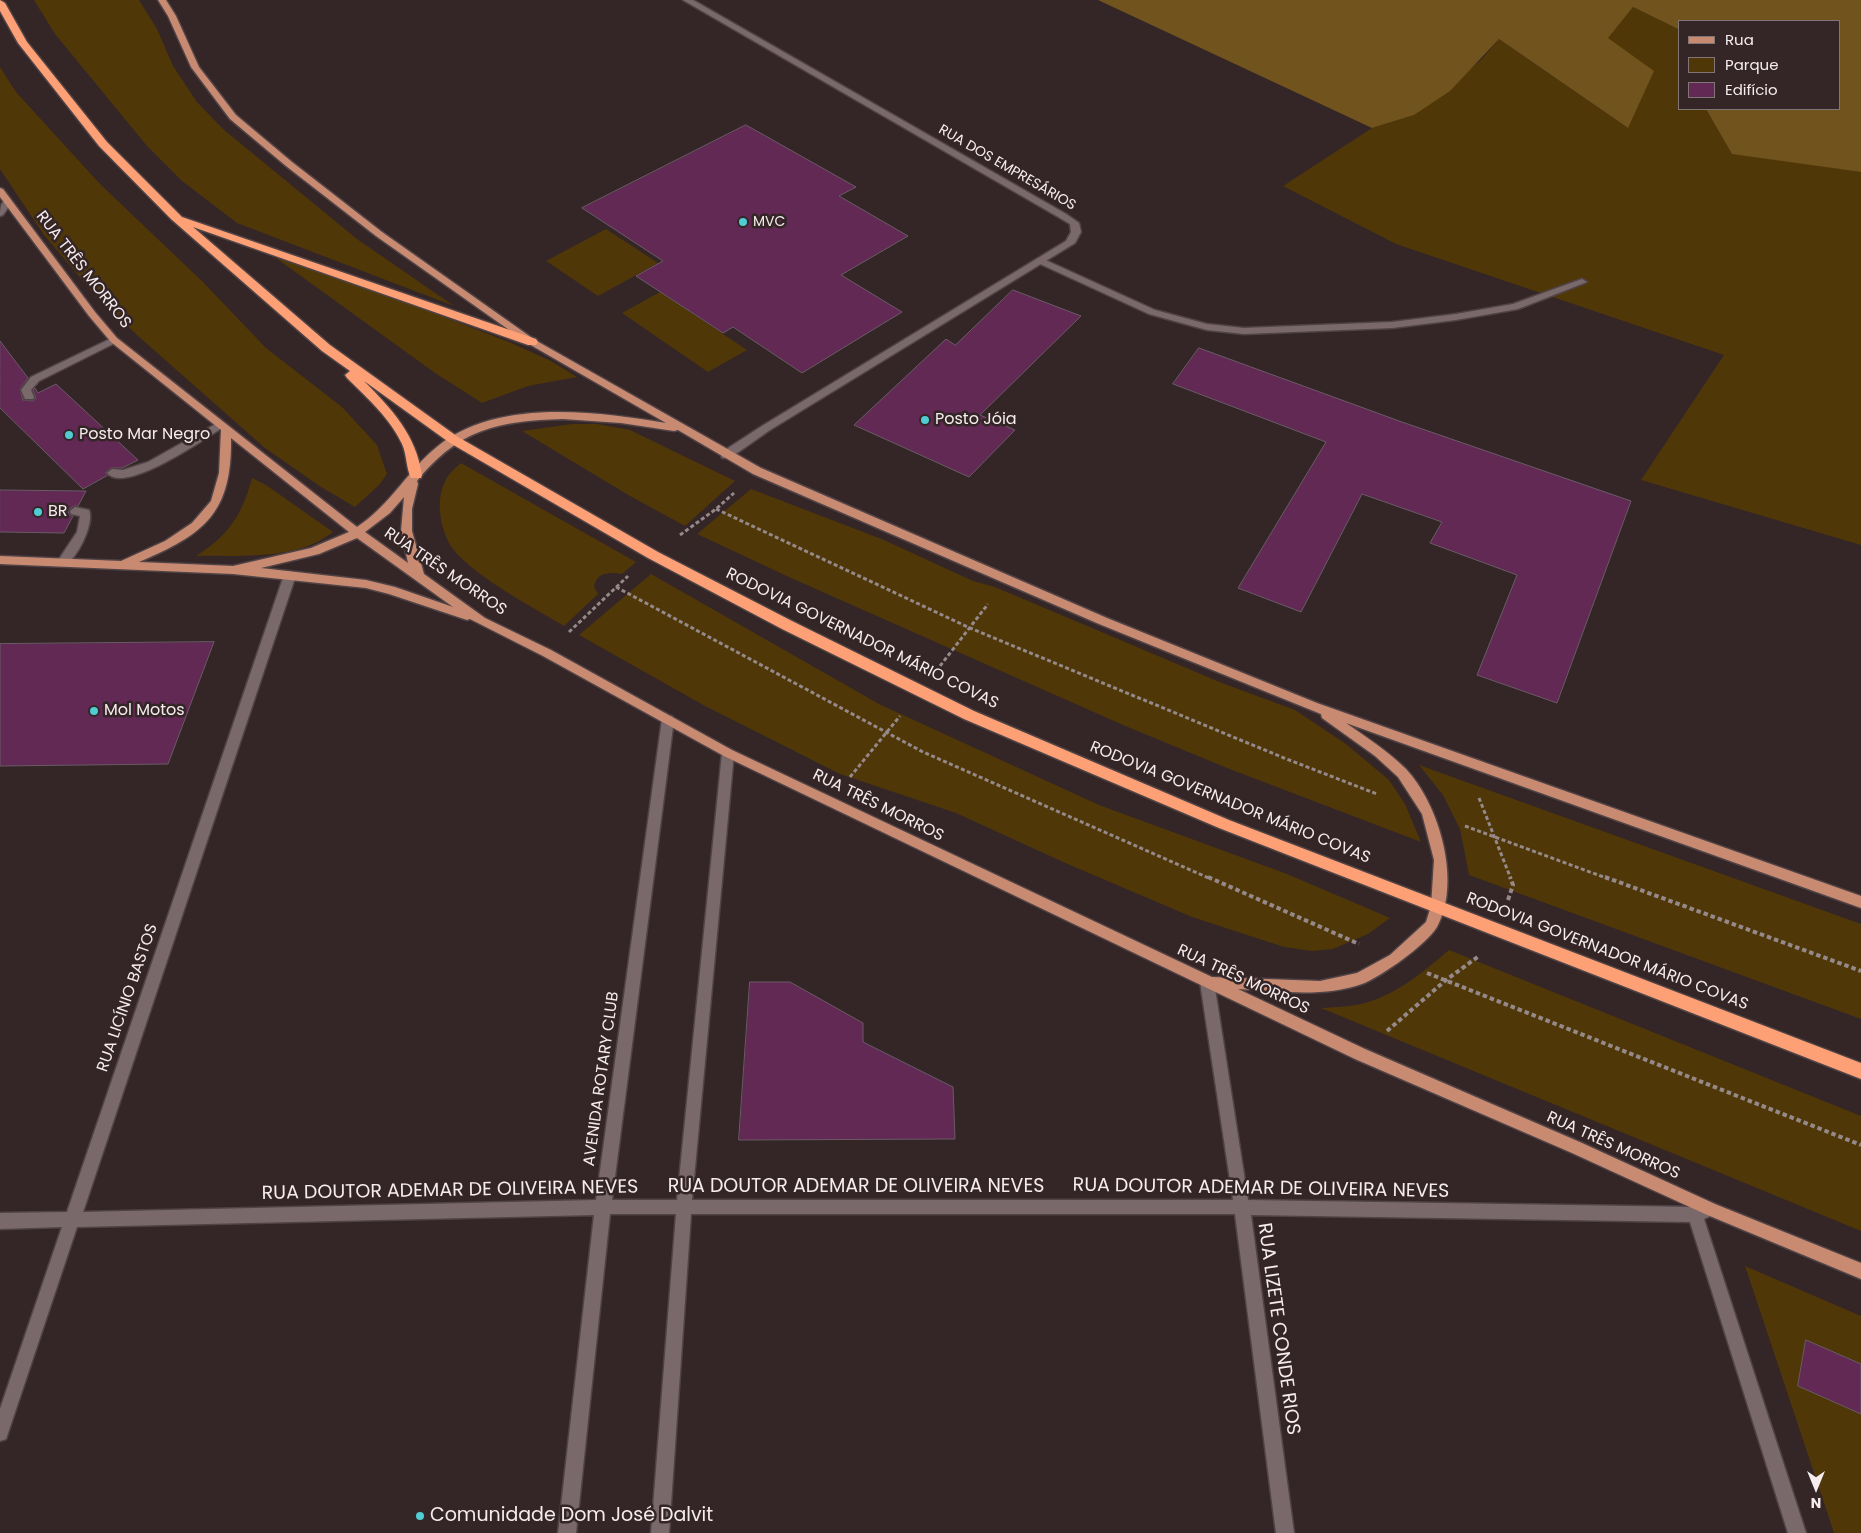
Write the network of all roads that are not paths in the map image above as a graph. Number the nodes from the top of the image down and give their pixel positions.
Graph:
1 (162, 0) edge
2 (687, 0) edge
3 (0, 3) edge
4 (0, 191) edge
5 (8, 202) junction
6 (0, 213) edge
7 (174, 217) junction
8 (1041, 261) junction
9 (1582, 282) dead end
10 (114, 340) junction
11 (532, 342) junction
12 (326, 348) junction
13 (29, 397) dead end
14 (223, 426) junction
15 (684, 430) junction
16 (454, 440) junction
17 (726, 455) junction
18 (112, 473) dead end
19 (416, 475) junction
20 (75, 511) dead end
21 (358, 533) junction
22 (290, 559) junction
23 (0, 560) edge
24 (63, 562) junction
25 (122, 565) junction
26 (233, 570) junction
27 (290, 575) junction
28 (418, 577) junction
29 (481, 621) junction
30 (1313, 706) junction
31 (668, 719) junction
32 (728, 754) junction
33 (1861, 902) edge
34 (1438, 906) junction
35 (1207, 982) junction
36 (1861, 1071) edge
37 (603, 1207) junction
38 (684, 1207) junction
39 (1242, 1207) junction
40 (1703, 1212) junction
41 (71, 1219) junction
42 (0, 1221) edge
43 (1861, 1271) edge
44 (0, 1433) edge
45 (568, 1533) edge
46 (660, 1533) edge
47 (1285, 1533) edge
48 (1797, 1533) edge

1 - 11 main road
2 - 8 street, RUA DOS EMPRESÁRIOS
3 - 7 highway, RODOVIA GOVERNADOR MÁRIO COVAS
4 - 5 main road, RUA TRÊS MORROS
5 - 6 street
5 - 10 main road, RUA TRÊS MORROS
7 - 11 highway
7 - 12 highway, RODOVIA GOVERNADOR MÁRIO COVAS
8 - 9 street
8 - 17 street, RUA DOS EMPRESÁRIOS
10 - 13 street
10 - 14 main road, RUA TRÊS MORROS
11 - 15 main road
12 - 16 highway, RODOVIA GOVERNADOR MÁRIO COVAS
12 - 19 highway
14 - 18 street
14 - 21 main road, RUA TRÊS MORROS
14 - 25 main road
15 - 16 main road
15 - 17 main road
16 - 19 main road
16 - 34 highway, RODOVIA GOVERNADOR MÁRIO COVAS
17 - 30 main road
19 - 21 main road
19 - 28 main road
20 - 24 street
21 - 22 main road
21 - 28 main road, RUA TRÊS MORROS
22 - 26 main road
22 - 27 main road
23 - 24 main road
24 - 25 main road
25 - 26 main road
26 - 27 main road
27 - 29 main road
27 - 41 street, RUA LICÍNIO BASTOS
28 - 29 main road, RUA TRÊS MORROS
29 - 31 main road, RUA TRÊS MORROS
30 - 33 main road
30 - 34 main road
31 - 32 main road, RUA TRÊS MORROS
31 - 37 street, AVENIDA ROTARY CLUB
32 - 35 main road, RUA TRÊS MORROS
32 - 38 street
34 - 35 main road
34 - 36 highway, RODOVIA GOVERNADOR MÁRIO COVAS
35 - 39 street, RUA LIZETE CONDE RIOS
35 - 40 main road, RUA TRÊS MORROS
37 - 38 street, RUA DOUTOR ADEMAR DE OLIVEIRA NEVES
37 - 41 street, RUA DOUTOR ADEMAR DE OLIVEIRA NEVES
37 - 45 street, AVENIDA ROTARY CLUB
38 - 39 street, RUA DOUTOR ADEMAR DE OLIVEIRA NEVES
38 - 46 street
39 - 40 street, RUA DOUTOR ADEMAR DE OLIVEIRA NEVES
39 - 47 street, RUA LIZETE CONDE RIOS
40 - 43 main road, RUA TRÊS MORROS
40 - 48 street
41 - 42 street, RUA DOUTOR ADEMAR DE OLIVEIRA NEVES
41 - 44 street, RUA LICÍNIO BASTOS

